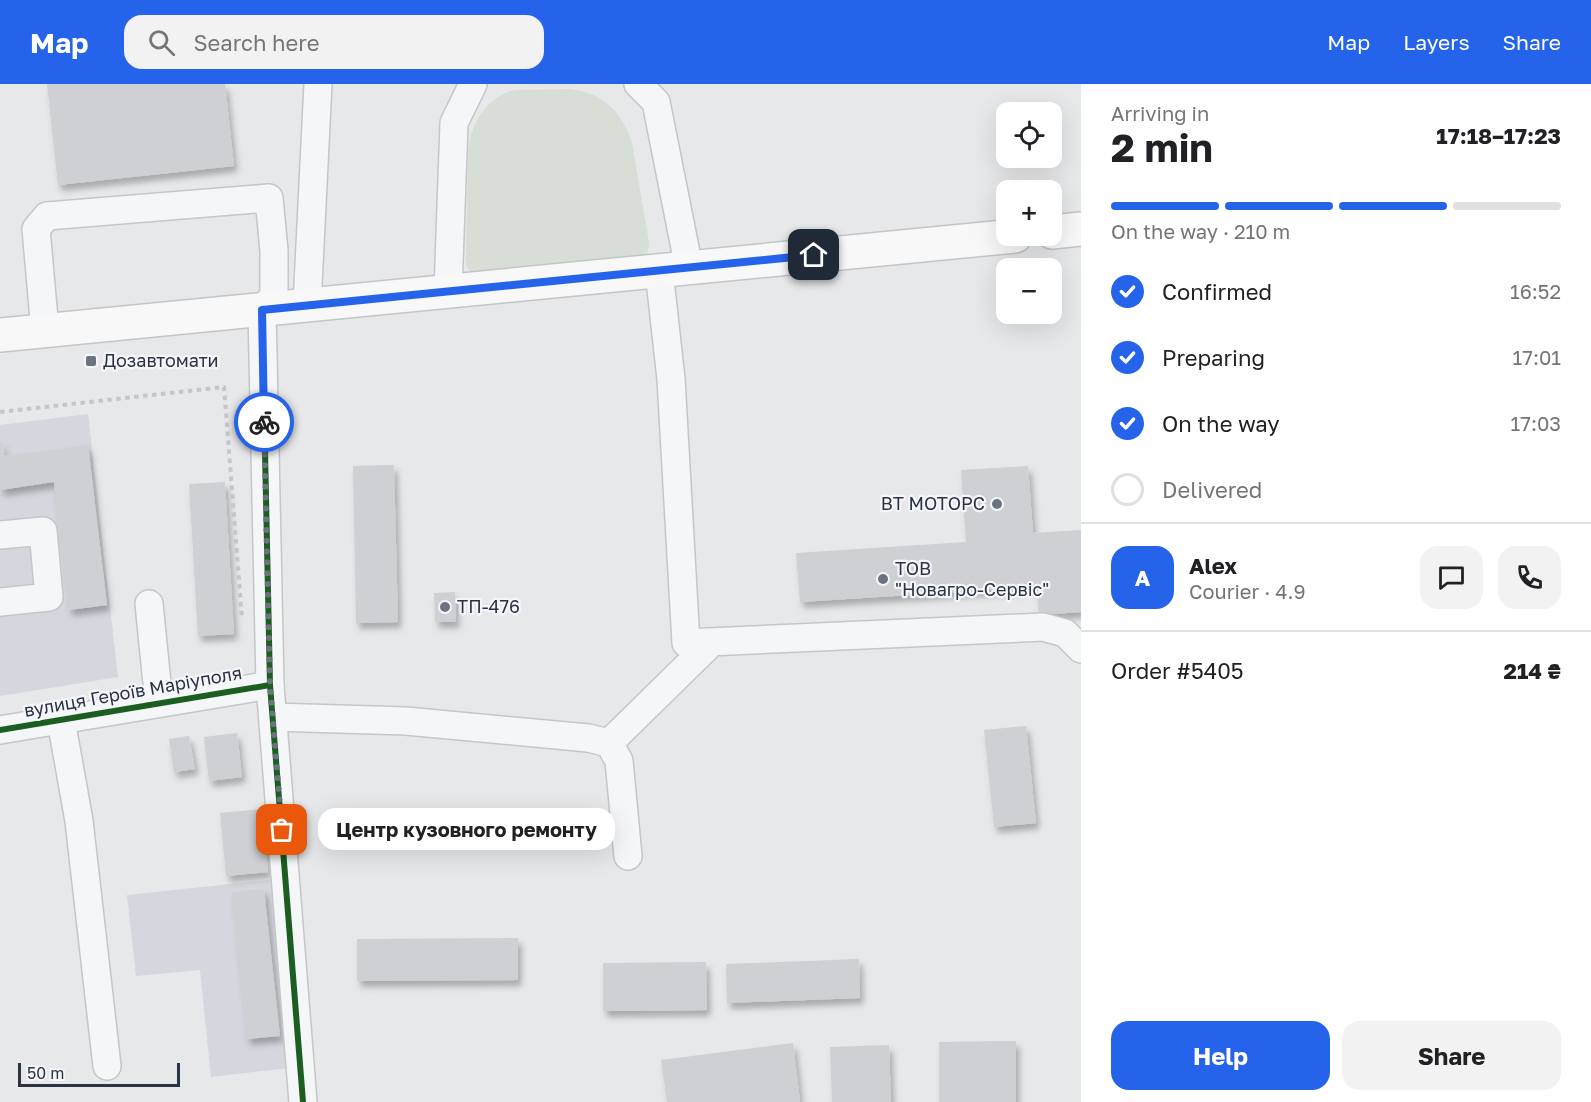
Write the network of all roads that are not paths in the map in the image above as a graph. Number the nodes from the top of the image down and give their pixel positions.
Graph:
1 (318, 84) edge
2 (473, 84) edge
3 (638, 84) edge
4 (1081, 229) edge
5 (1062, 231) edge
6 (996, 238) edge
7 (674, 269) junction
8 (448, 291) junction
9 (307, 305) junction
10 (262, 310) junction
11 (45, 330) junction
12 (0, 335) edge
13 (0, 535) edge
14 (0, 602) edge
15 (149, 603) dead end
16 (711, 643) junction
17 (1081, 648) edge
18 (270, 685) junction
19 (159, 703) junction
20 (273, 717) junction
21 (61, 720) junction
22 (0, 730) edge
23 (609, 743) junction
24 (628, 856) dead end
25 (107, 1066) dead end
26 (303, 1102) edge

1 - 9 street
2 - 8 street
3 - 7 street
4 - 5 main road
6 - 7 main road
7 - 8 main road
7 - 16 street
8 - 9 main road
9 - 10 main road
10 - 11 main road
10 - 11 street
10 - 18 street
11 - 12 main road
13 - 14 street
15 - 19 street
16 - 17 street
16 - 23 street
18 - 19 street, вулиця Героїв Маріуполя
18 - 20 street
19 - 21 street, вулиця Героїв Маріуполя
20 - 23 street
20 - 26 street
21 - 22 street, вулиця Героїв Маріуполя
21 - 25 street
23 - 24 street

